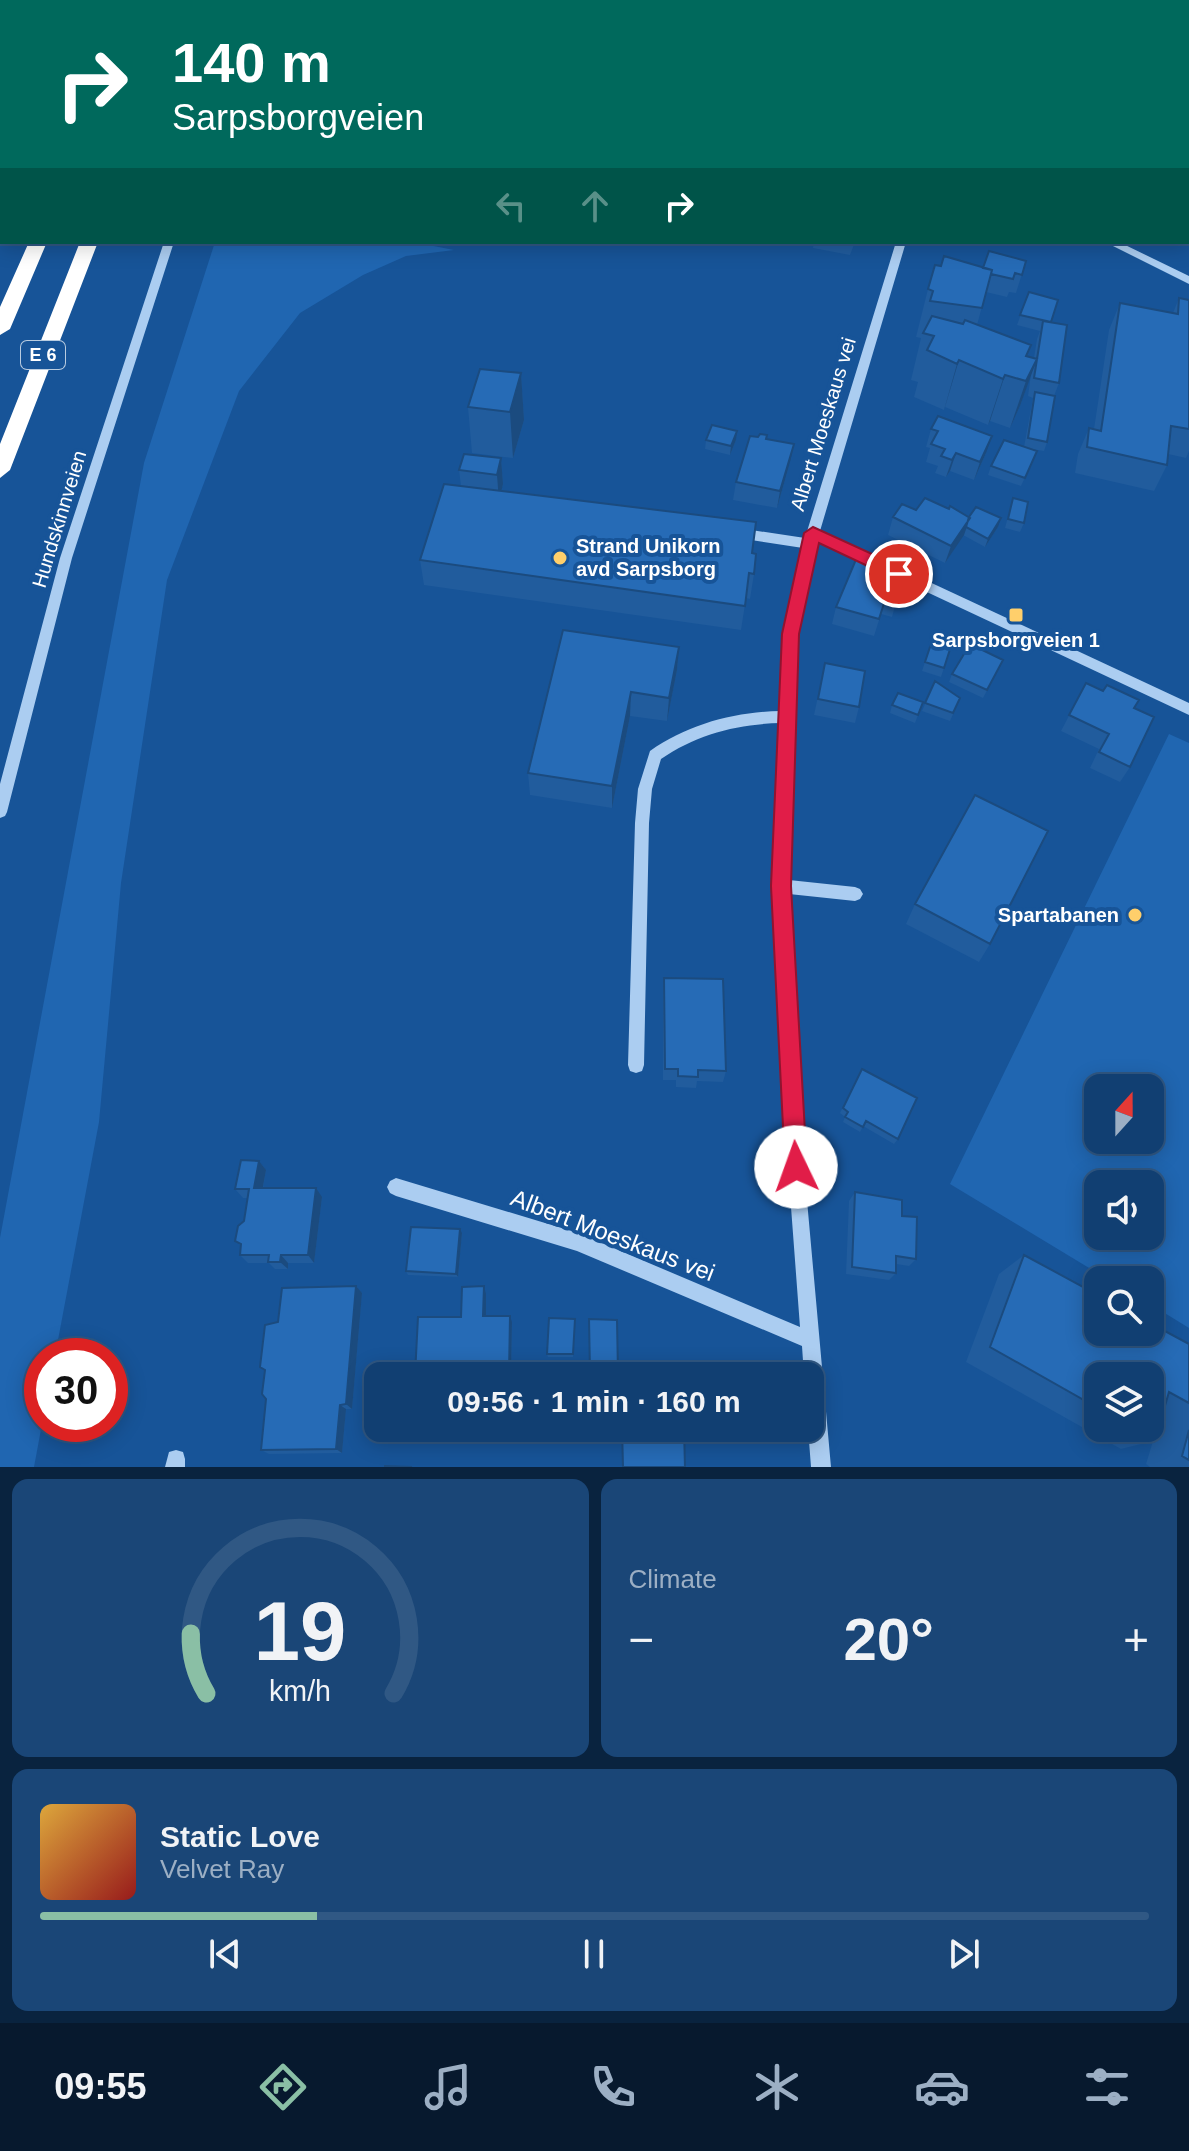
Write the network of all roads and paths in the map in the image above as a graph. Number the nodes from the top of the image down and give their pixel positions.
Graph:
1 (37, 244) edge
2 (88, 244) edge
3 (168, 244) edge
4 (900, 244) edge
5 (1114, 244) edge
6 (1189, 280) edge
7 (0, 329) edge
8 (0, 470) edge
9 (721, 530) edge
10 (812, 539) junction
11 (1189, 709) edge
12 (787, 717) junction
13 (0, 812) edge
14 (781, 886) junction
15 (855, 894) dead end
16 (636, 1065) dead end
17 (396, 1187) dead end
18 (809, 1340) junction
19 (821, 1467) edge

1 - 7 highway, E 6
2 - 8 highway, E 6
3 - 13 street, Hundskinnveien
4 - 10 street, Albert Moeskaus vei
5 - 6 street
9 - 10 street
10 - 11 street
10 - 12 street, Albert Moeskaus vei
12 - 14 street, Albert Moeskaus vei
12 - 16 street
14 - 15 street
14 - 18 street, Albert Moeskaus vei
17 - 18 street, Albert Moeskaus vei
18 - 19 street, Albert Moeskaus vei

